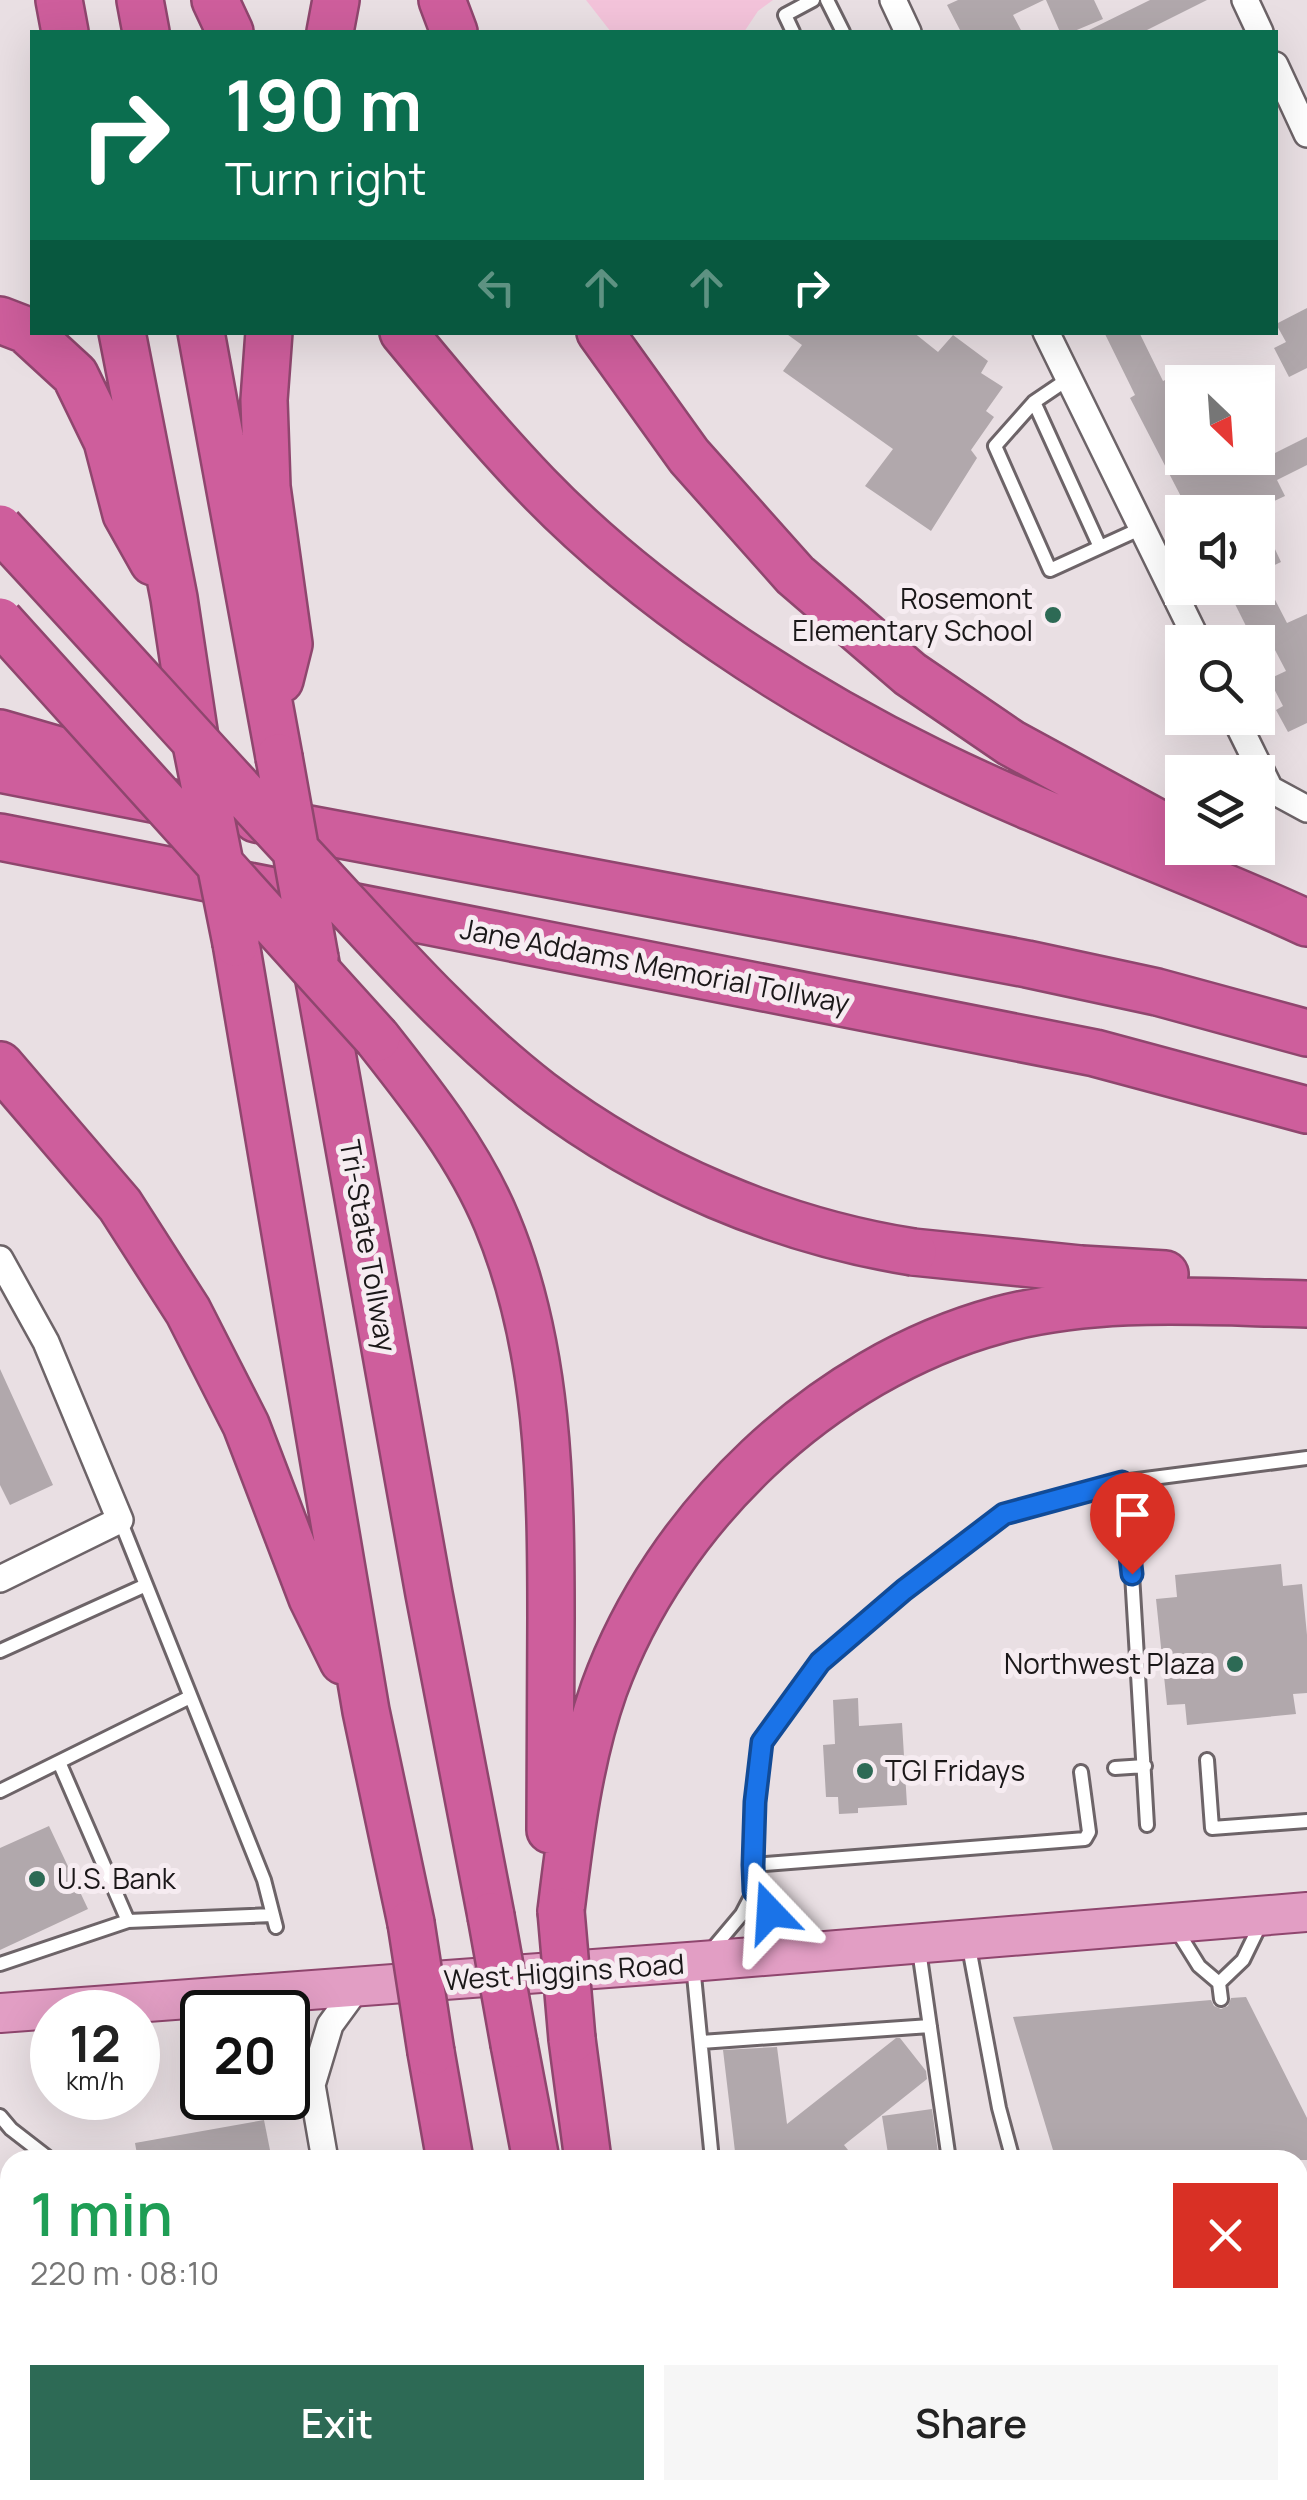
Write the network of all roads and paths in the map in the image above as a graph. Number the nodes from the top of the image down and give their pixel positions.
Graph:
1 (58, 0) edge
2 (140, 0) edge
3 (215, 0) edge
4 (336, 0) edge
5 (442, 0) edge
6 (813, 0) edge
7 (827, 0) edge
8 (893, 0) edge
9 (1245, 0) edge
10 (65, 30) edge
11 (146, 30) edge
12 (229, 30) edge
13 (330, 30) edge
14 (453, 30) edge
15 (793, 30) edge
16 (842, 30) edge
17 (907, 30) edge
18 (1259, 30) edge
19 (1278, 73) edge
20 (1292, 110) edge
21 (1307, 134) edge
22 (0, 320) edge
23 (30, 334) edge
24 (31, 335) edge
25 (123, 335) edge
26 (202, 335) edge
27 (269, 335) edge
28 (406, 335) edge
29 (602, 335) edge
30 (1047, 335) edge
31 (1068, 379) junction
32 (1034, 402) junction
33 (0, 528) edge
34 (1142, 528) junction
35 (1100, 547) junction
36 (174, 598) junction
37 (0, 621) edge
38 (1190, 625) edge
39 (0, 734) edge
40 (1243, 735) edge
41 (275, 736) junction
42 (0, 770) edge
43 (1307, 809) edge
44 (232, 814) junction
45 (1165, 827) edge
46 (0, 837) edge
47 (1234, 865) edge
48 (1307, 909) edge
49 (1307, 923) edge
50 (1307, 1033) edge
51 (0, 1066) edge
52 (1307, 1110) edge
53 (0, 1259) edge
54 (1307, 1282) edge
55 (1307, 1304) edge
56 (1307, 1458) edge
57 (1122, 1482) junction
58 (120, 1520) junction
59 (0, 1580) edge
60 (146, 1585) junction
61 (0, 1651) edge
62 (190, 1697) junction
63 (366, 1711) junction
64 (1207, 1760) dead end
65 (59, 1762) junction
66 (1145, 1766) junction
67 (1115, 1768) dead end
68 (1081, 1772) dead end
69 (0, 1792) edge
70 (1307, 1821) edge
71 (1148, 1825) dead end
72 (753, 1865) junction
73 (754, 1891) junction
74 (561, 1911) junction
75 (1307, 1912) edge
76 (1265, 1915) junction
77 (128, 1920) junction
78 (1172, 1922) junction
79 (967, 1940) junction
80 (918, 1944) junction
81 (814, 1952) junction
82 (697, 1962) junction
83 (0, 1964) edge
84 (1219, 1983) junction
85 (357, 1988) junction
86 (310, 1996) edge
87 (1221, 1999) dead end
88 (180, 2007) edge
89 (0, 2013) edge
90 (930, 2026) junction
91 (700, 2042) junction
92 (310, 2081) edge
93 (312, 2085) junction
94 (0, 2116) edge
95 (38, 2150) edge
96 (323, 2150) edge
97 (448, 2150) edge
98 (534, 2150) edge
99 (587, 2150) edge
100 (711, 2150) edge
101 (948, 2150) edge
102 (1010, 2150) edge

1 - 10 highway
2 - 11 highway
3 - 12 highway
4 - 13 highway
5 - 14 highway
6 - 15 lane
7 - 16 lane
8 - 17 street
9 - 18 street
19 - 20 street
20 - 21 street
22 - 23 highway
24 - 36 highway
25 - 36 highway
26 - 41 highway, Tri-State Tollway
27 - 41 highway
28 - 49 highway
29 - 45 highway
30 - 31 street
31 - 32 lane
31 - 34 street
32 - 35 lane
32 - 35 lane
33 - 54 highway, bridge
34 - 35 lane
34 - 38 street
36 - 63 highway, bridge
37 - 74 highway, bridge
39 - 44 highway
40 - 43 street
41 - 98 highway, Tri-State Tollway, bridge
42 - 44 highway
44 - 50 highway
46 - 52 highway, Jane Addams Memorial Tollway
47 - 48 highway
51 - 63 highway
53 - 58 street
55 - 74 highway
56 - 57 lane
57 - 66 lane
57 - 72 lane
58 - 59 street
58 - 60 lane
60 - 61 lane
60 - 62 lane
62 - 65 lane
62 - 77 lane
63 - 97 highway, bridge
64 - 70 lane
65 - 69 lane
65 - 77 lane
66 - 67 lane
66 - 71 lane
68 - 72 lane
72 - 73 lane
73 - 81 lane
73 - 82 lane
74 - 99 highway, bridge
75 - 76 main road, West Higgins Road
76 - 78 main road, West Higgins Road
76 - 84 lane
77 - 83 lane
78 - 79 main road, West Higgins Road
78 - 84 lane
79 - 80 main road, West Higgins Road
79 - 102 lane
80 - 81 main road, West Higgins Road
80 - 90 lane
81 - 82 main road, West Higgins Road
82 - 85 main road, West Higgins Road
82 - 91 lane
84 - 87 lane
85 - 86 main road, West Higgins Road
85 - 93 street
88 - 89 main road, West Higgins Road
90 - 91 lane
90 - 101 lane
91 - 100 lane
92 - 93 street
93 - 96 street
94 - 95 lane

